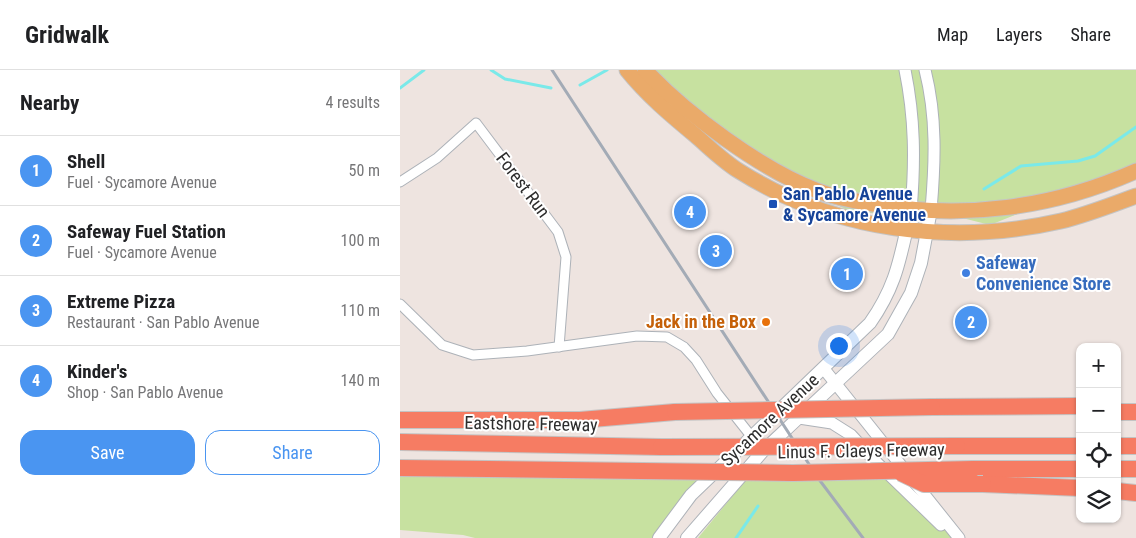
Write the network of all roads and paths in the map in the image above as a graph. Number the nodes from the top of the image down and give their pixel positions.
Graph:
1 (627, 70) edge
2 (645, 70) edge
3 (925, 70) edge
4 (905, 71) edge
5 (1136, 171) edge
6 (400, 182) edge
7 (1136, 196) edge
8 (931, 210) junction
9 (912, 211) junction
10 (907, 230) junction
11 (928, 232) junction
12 (400, 304) edge
13 (559, 347) junction
14 (824, 369) junction
15 (835, 383) junction
16 (1136, 401) edge
17 (1121, 402) edge
18 (1076, 406) edge
19 (1121, 412) edge
20 (1136, 412) edge
21 (799, 418) junction
22 (400, 420) edge
23 (752, 437) junction
24 (400, 442) edge
25 (661, 446) joint
26 (1076, 446) edge
27 (1121, 446) edge
28 (1136, 446) edge
29 (763, 451) junction
30 (400, 468) edge
31 (1076, 469) edge
32 (1121, 469) edge
33 (1136, 469) edge
34 (899, 472) junction
35 (1076, 488) edge
36 (1121, 491) edge
37 (1136, 493) edge
38 (659, 538) edge
39 (687, 538) edge
40 (954, 538) edge
41 (959, 538) edge

1 - 10 main road
2 - 9 main road
3 - 4 street
3 - 8 street, Sycamore Avenue
4 - 9 street, Sycamore Avenue
5 - 8 main road
6 - 13 street, Forest Run
7 - 11 main road
8 - 9 main road
8 - 11 main road, Sycamore Avenue
9 - 10 main road, Sycamore Avenue
10 - 11 main road
10 - 14 main road, Sycamore Avenue
11 - 15 main road, Sycamore Avenue
12 - 13 street
13 - 23 street
14 - 15 street
14 - 23 main road, Sycamore Avenue
15 - 21 main road, Sycamore Avenue
15 - 41 street
16 - 17 highway
18 - 22 highway, bridge
19 - 20 highway
21 - 29 main road, Sycamore Avenue
21 - 40 street
23 - 29 street
23 - 38 main road, Sycamore Avenue
24 - 25 highway, Eastshore Freeway
25 - 26 highway, Linus F. Claeys Freeway, bridge
27 - 28 highway
29 - 39 main road, Sycamore Avenue
30 - 34 highway, Linus F. Claeys Freeway, bridge
31 - 34 highway, Linus F. Claeys Freeway, bridge
32 - 33 highway
34 - 35 highway, bridge
36 - 37 highway

